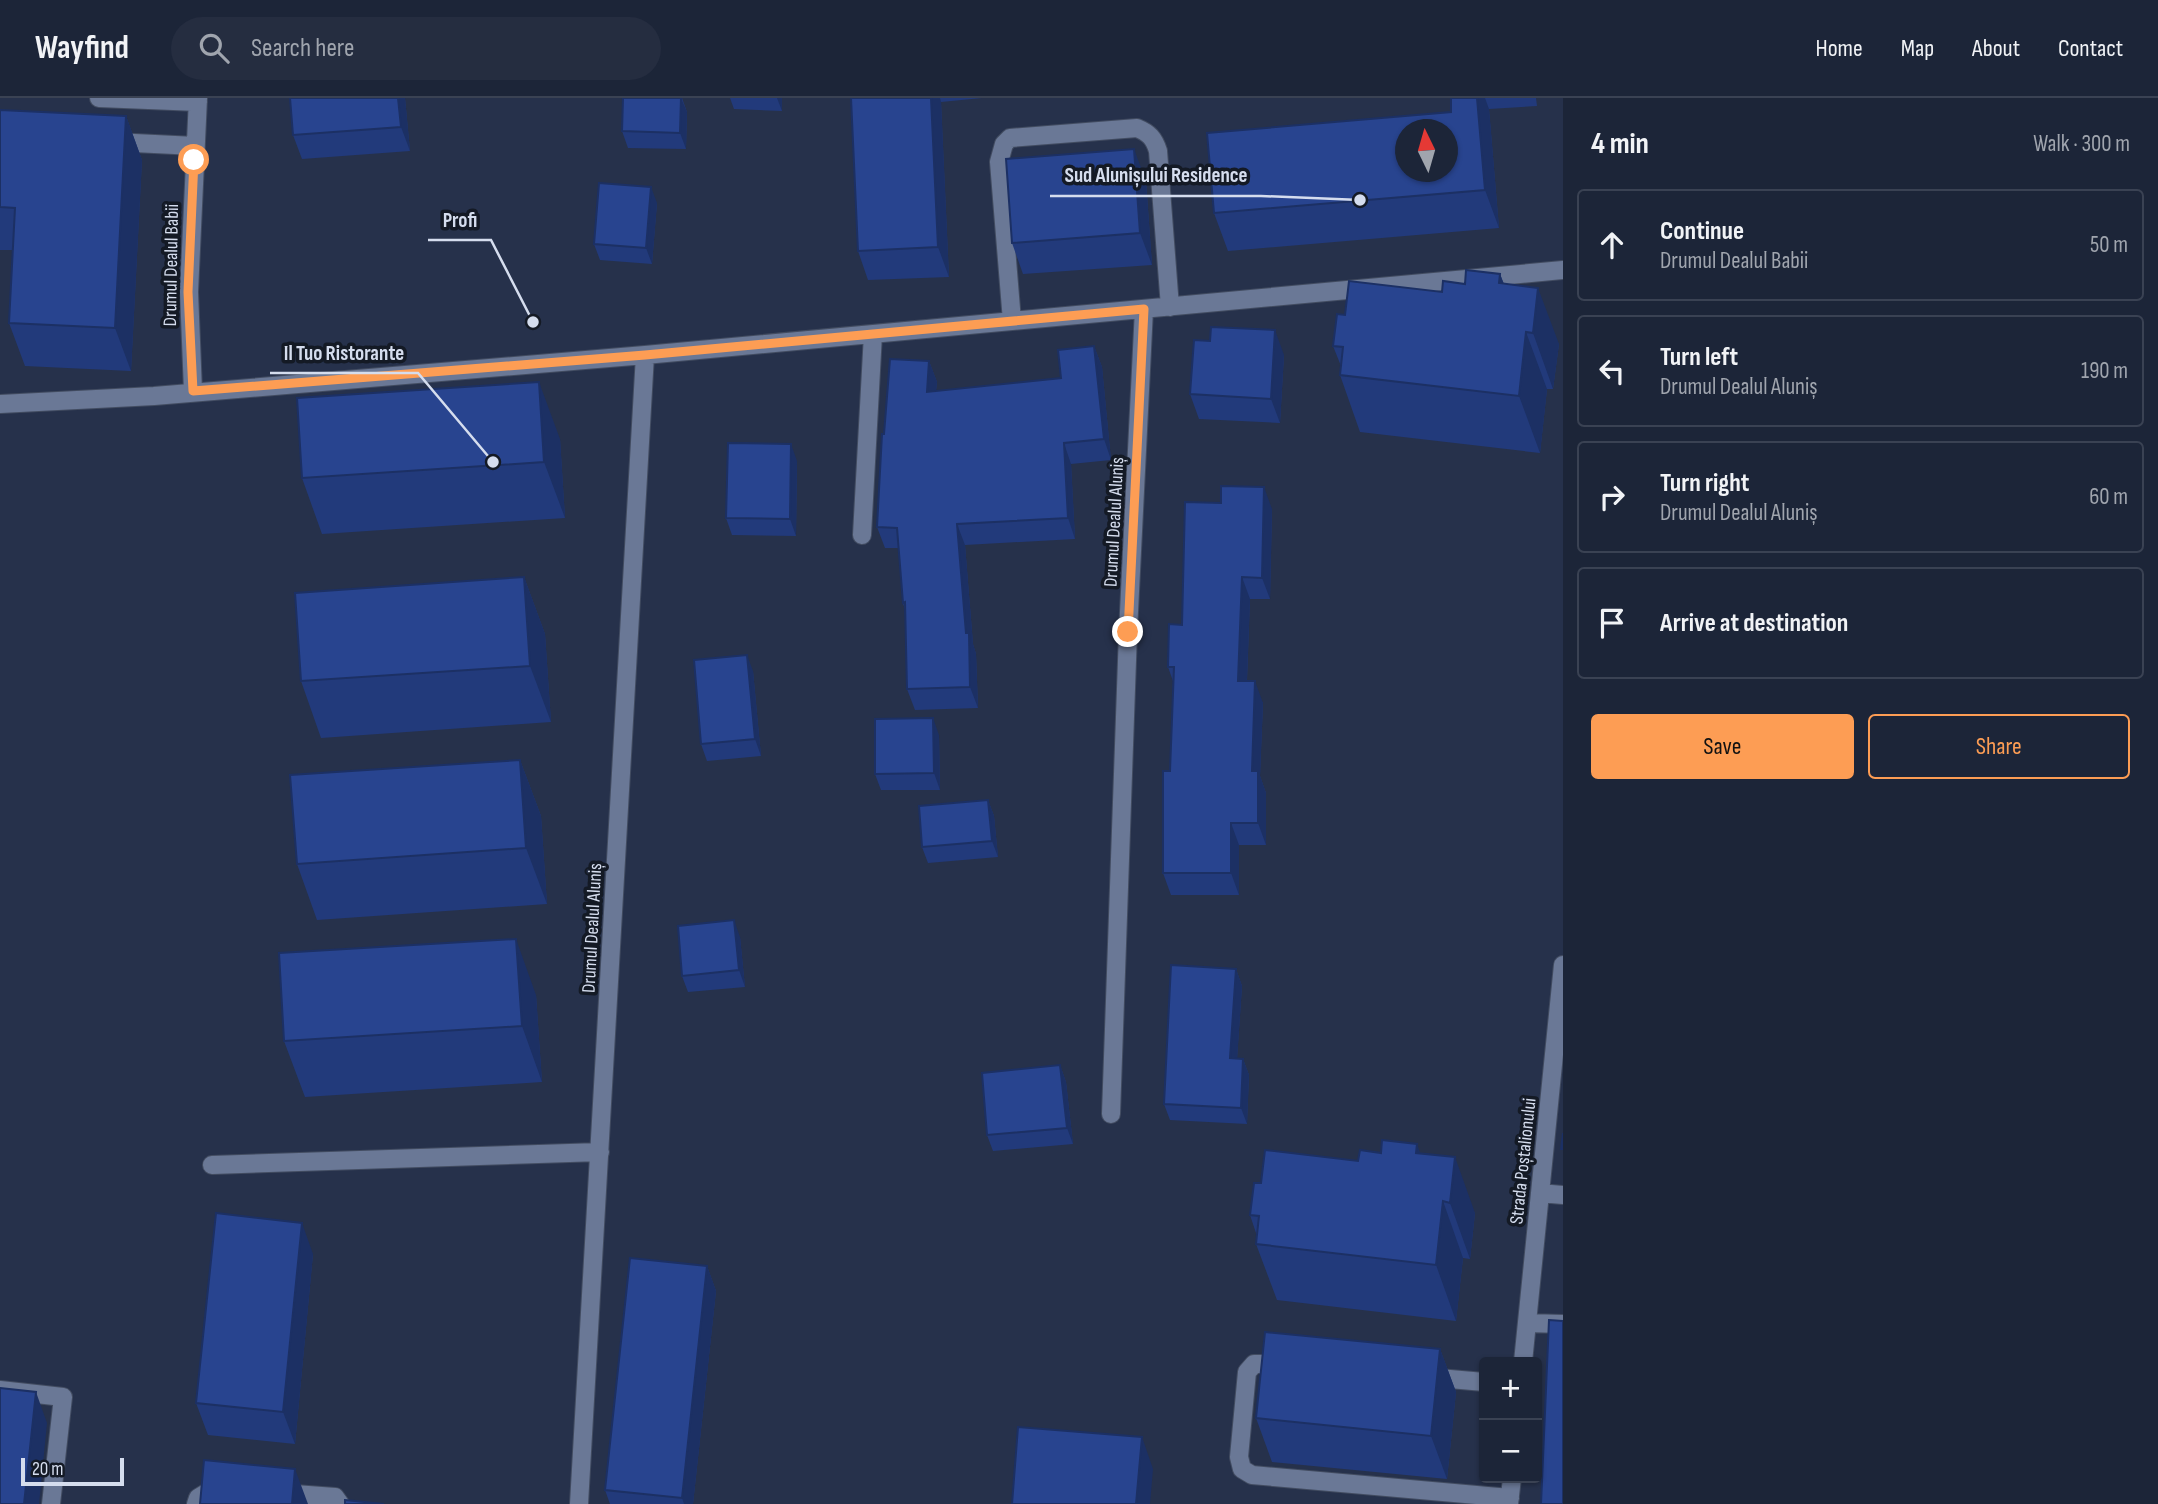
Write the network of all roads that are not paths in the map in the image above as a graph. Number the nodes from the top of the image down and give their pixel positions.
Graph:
1 (99, 98) edge
2 (198, 100) edge
3 (97, 141) edge
4 (195, 146) junction
5 (1563, 270) edge
6 (1170, 307) junction
7 (1144, 309) junction
8 (1012, 321) junction
9 (873, 334) junction
10 (645, 355) junction
11 (193, 391) junction
12 (0, 404) edge
13 (862, 535) dead end
14 (1563, 965) edge
15 (1561, 1013) edge
16 (1111, 1114) dead end
17 (600, 1152) junction
18 (212, 1165) dead end
19 (1540, 1193) junction
20 (1563, 1195) edge
21 (1527, 1323) junction
22 (1563, 1324) edge
23 (1524, 1357) edge
24 (1308, 1366) edge
25 (1403, 1375) edge
26 (1479, 1382) edge
27 (0, 1390) edge
28 (1511, 1483) edge
29 (239, 1489) edge
30 (261, 1491) edge
31 (1509, 1501) edge
32 (336, 1502) edge
33 (51, 1504) edge
34 (196, 1504) edge
35 (579, 1504) edge

1 - 2 street
2 - 4 street, Drumul Dealul Babii
3 - 4 street
4 - 11 street, Drumul Dealul Babii
5 - 6 street
6 - 7 street
6 - 8 street
7 - 8 street
7 - 16 street, Drumul Dealul Aluniș
8 - 9 street
9 - 10 street
9 - 13 street
10 - 11 street
10 - 17 street, Drumul Dealul Aluniș
11 - 12 street
14 - 15 street, Strada Poștalionului
15 - 19 street, Strada Poștalionului
17 - 18 street
17 - 35 street, Drumul Dealul Aluniș
19 - 20 street
19 - 21 street, Strada Poștalionului
21 - 22 street
21 - 23 street, Strada Poștalionului
24 - 31 street
25 - 26 street
27 - 33 street
28 - 31 street
29 - 34 street
30 - 32 street

